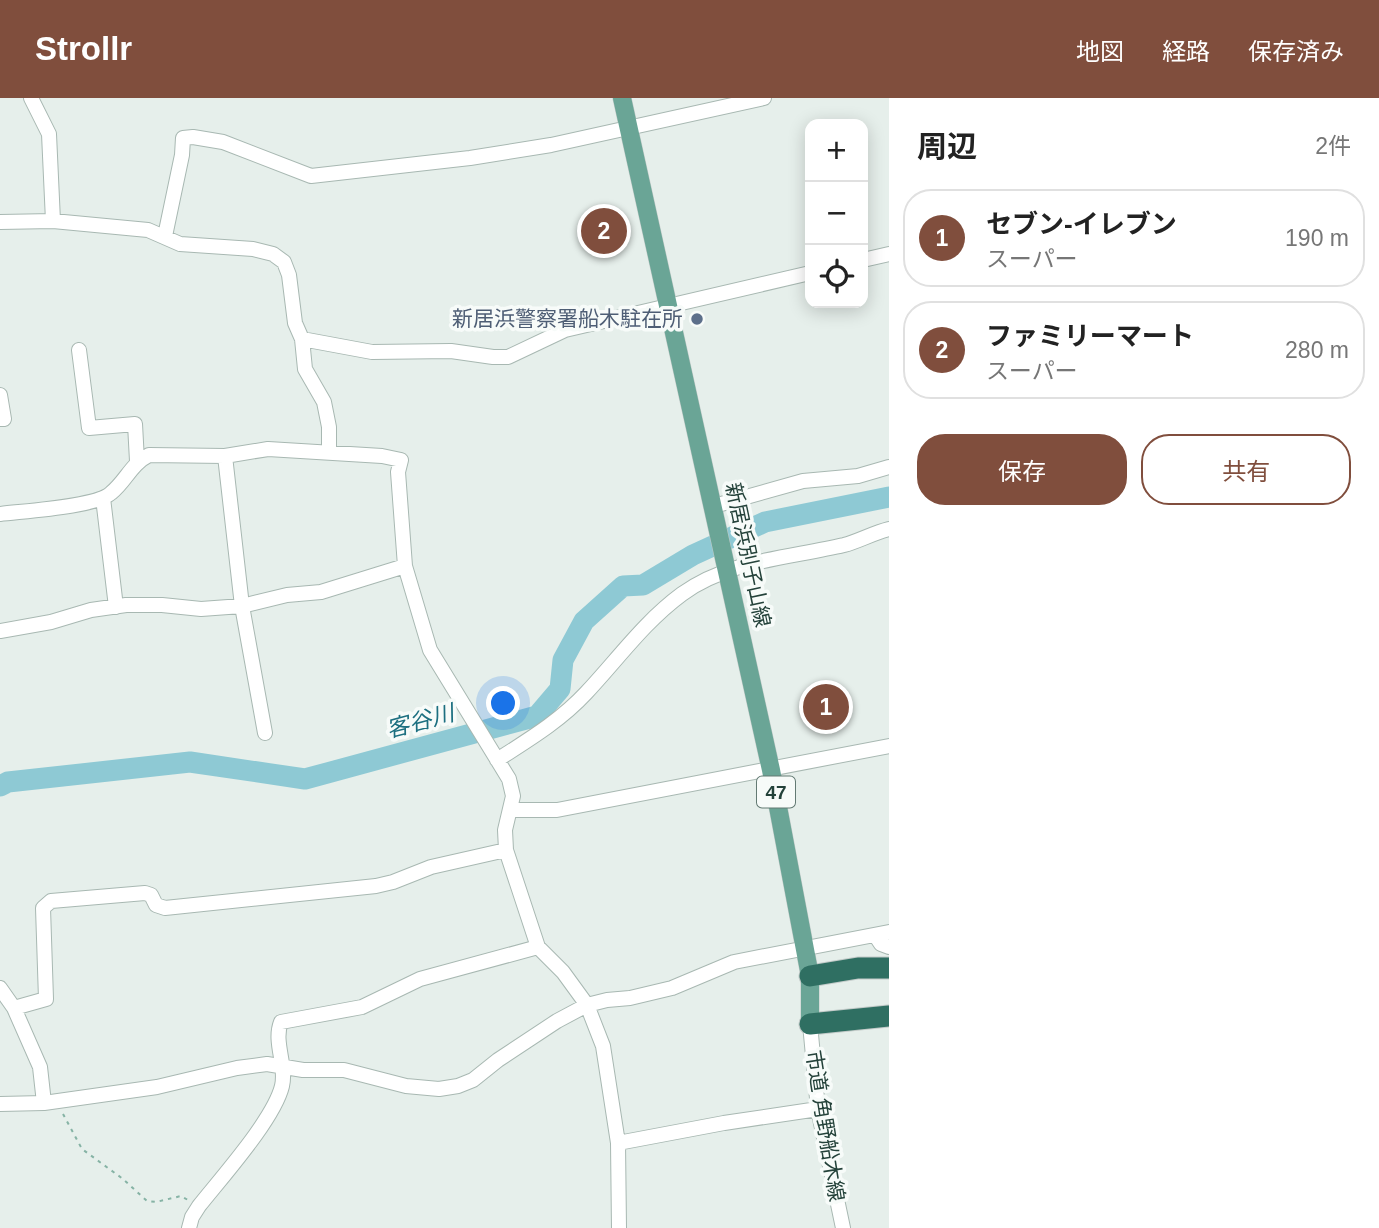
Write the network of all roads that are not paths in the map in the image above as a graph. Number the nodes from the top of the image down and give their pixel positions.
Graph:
1 (31, 98) edge
2 (622, 98) edge
3 (764, 98) edge
4 (629, 127) junction
5 (52, 221) junction
6 (0, 222) edge
7 (164, 236) junction
8 (889, 254) edge
9 (868, 259) edge
10 (805, 273) edge
11 (669, 306) junction
12 (302, 340) junction
13 (79, 350) dead end
14 (0, 395) edge
15 (0, 419) edge
16 (329, 452) junction
17 (225, 456) junction
18 (137, 461) junction
19 (889, 467) edge
20 (103, 498) junction
21 (715, 510) junction
22 (0, 514) edge
23 (889, 529) edge
24 (405, 566) junction
25 (728, 566) junction
26 (242, 606) junction
27 (116, 607) junction
28 (0, 631) edge
29 (265, 733) dead end
30 (889, 746) edge
31 (496, 758) junction
32 (771, 770) junction
33 (511, 810) junction
34 (506, 850) junction
35 (882, 934) edge
36 (538, 947) junction
37 (889, 947) edge
38 (805, 948) junction
39 (889, 968) edge
40 (810, 976) junction
41 (0, 988) edge
42 (587, 1005) junction
43 (14, 1008) junction
44 (889, 1016) edge
45 (810, 1024) junction
46 (283, 1067) junction
47 (49, 1102) junction
48 (0, 1104) edge
49 (818, 1110) junction
50 (618, 1143) junction
51 (189, 1228) edge
52 (619, 1228) edge
53 (843, 1228) edge

1 - 5 street
2 - 4 main road, 新居浜別子山線 / 47
3 - 4 street
4 - 7 street
4 - 11 main road, 新居浜別子山線 / 47
5 - 6 street
5 - 7 street
7 - 12 street
8 - 9 street
10 - 11 street
11 - 12 street
11 - 21 main road, 新居浜別子山線 / 47
12 - 16 street
13 - 18 street
14 - 15 street
16 - 17 street
16 - 24 street
17 - 18 street
17 - 26 street
18 - 20 street
19 - 21 street
20 - 22 street
20 - 27 street
21 - 25 main road, 新居浜別子山線 / 47
23 - 25 street
24 - 26 street
24 - 31 street
25 - 31 street
25 - 32 main road, 新居浜別子山線 / 47
26 - 27 street
26 - 29 street
27 - 28 street
30 - 32 street
31 - 33 street
32 - 33 street
32 - 38 main road, 新居浜別子山線 / 47
33 - 34 street
34 - 36 street
34 - 43 street
35 - 37 street
35 - 38 street
36 - 42 street
36 - 46 street
38 - 40 main road, 新居浜別子山線 / 47
38 - 42 street
39 - 40 highway
40 - 45 main road, 新居浜別子山線 / 47
41 - 43 street
42 - 46 street
42 - 50 street
43 - 47 street
44 - 45 highway
45 - 49 street, 市道 角野船木線
46 - 47 street
46 - 51 street
47 - 48 street
49 - 50 street
49 - 53 street, 市道 角野船木線
50 - 52 street

